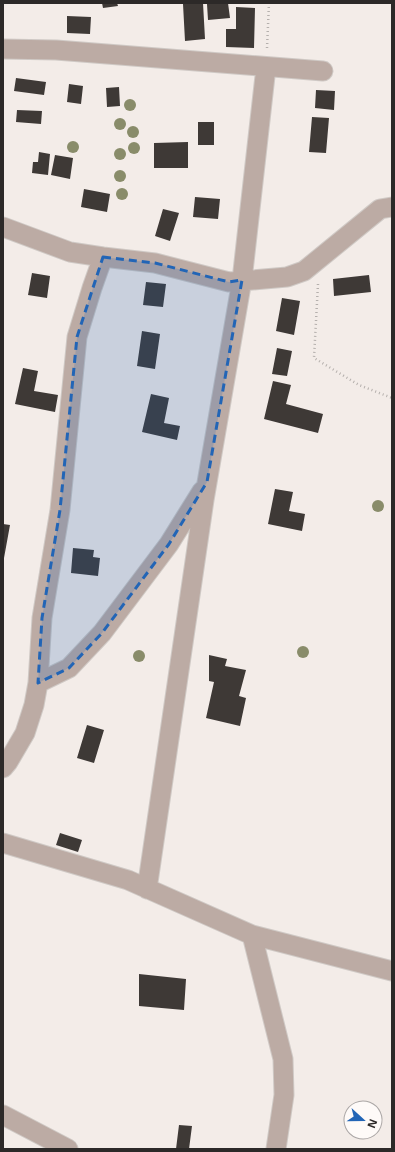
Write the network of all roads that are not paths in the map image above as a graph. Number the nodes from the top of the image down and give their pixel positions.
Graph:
1 (3, 49) edge
2 (266, 67) junction
3 (324, 71) dead end
4 (392, 207) edge
5 (3, 227) edge
6 (103, 257) junction
7 (242, 280) junction
8 (207, 482) junction
9 (38, 683) junction
10 (3, 768) edge
11 (3, 844) edge
12 (148, 889) junction
13 (252, 935) junction
14 (392, 971) edge
15 (3, 1115) edge
16 (68, 1149) edge
17 (276, 1149) edge

1 - 2 street
2 - 3 street
2 - 7 street
4 - 7 street
5 - 6 street
6 - 7 street
6 - 9 street
7 - 8 street
8 - 9 street
8 - 12 street
9 - 10 street
11 - 12 street
12 - 13 street
13 - 14 street
13 - 17 street
15 - 16 street

